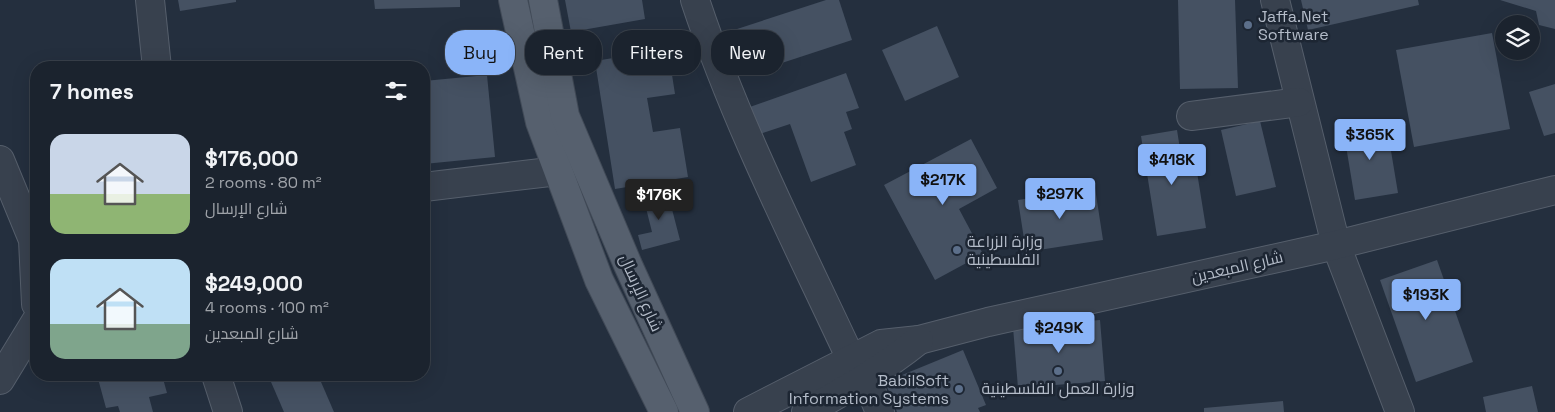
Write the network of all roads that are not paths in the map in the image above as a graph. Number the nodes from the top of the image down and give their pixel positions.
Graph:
1 (150, 0) edge
2 (513, 0) edge
3 (543, 0) edge
4 (695, 0) edge
5 (1275, 0) edge
6 (156, 61) edge
7 (1299, 102) junction
8 (1191, 116) dead end
9 (0, 160) edge
10 (558, 171) junction
11 (430, 185) edge
12 (1555, 190) edge
13 (30, 235) edge
14 (1336, 245) junction
15 (30, 331) edge
16 (858, 369) junction
17 (0, 380) edge
18 (218, 381) edge
19 (228, 412) edge
20 (664, 412) edge
21 (695, 412) edge
22 (748, 412) edge
23 (806, 412) edge
24 (880, 412) edge
25 (1400, 412) edge

1 - 6 street
2 - 10 main road, شارع الإرسال
3 - 21 main road, شارع الإرسال
4 - 16 street
5 - 7 street
7 - 8 street
7 - 14 street
9 - 13 street
10 - 11 street
10 - 20 main road, شارع الإرسال
12 - 14 street, شارع المبعدين
14 - 16 street, شارع المبعدين
14 - 25 street
15 - 17 street
16 - 22 street
16 - 23 street
16 - 24 street
18 - 19 street

